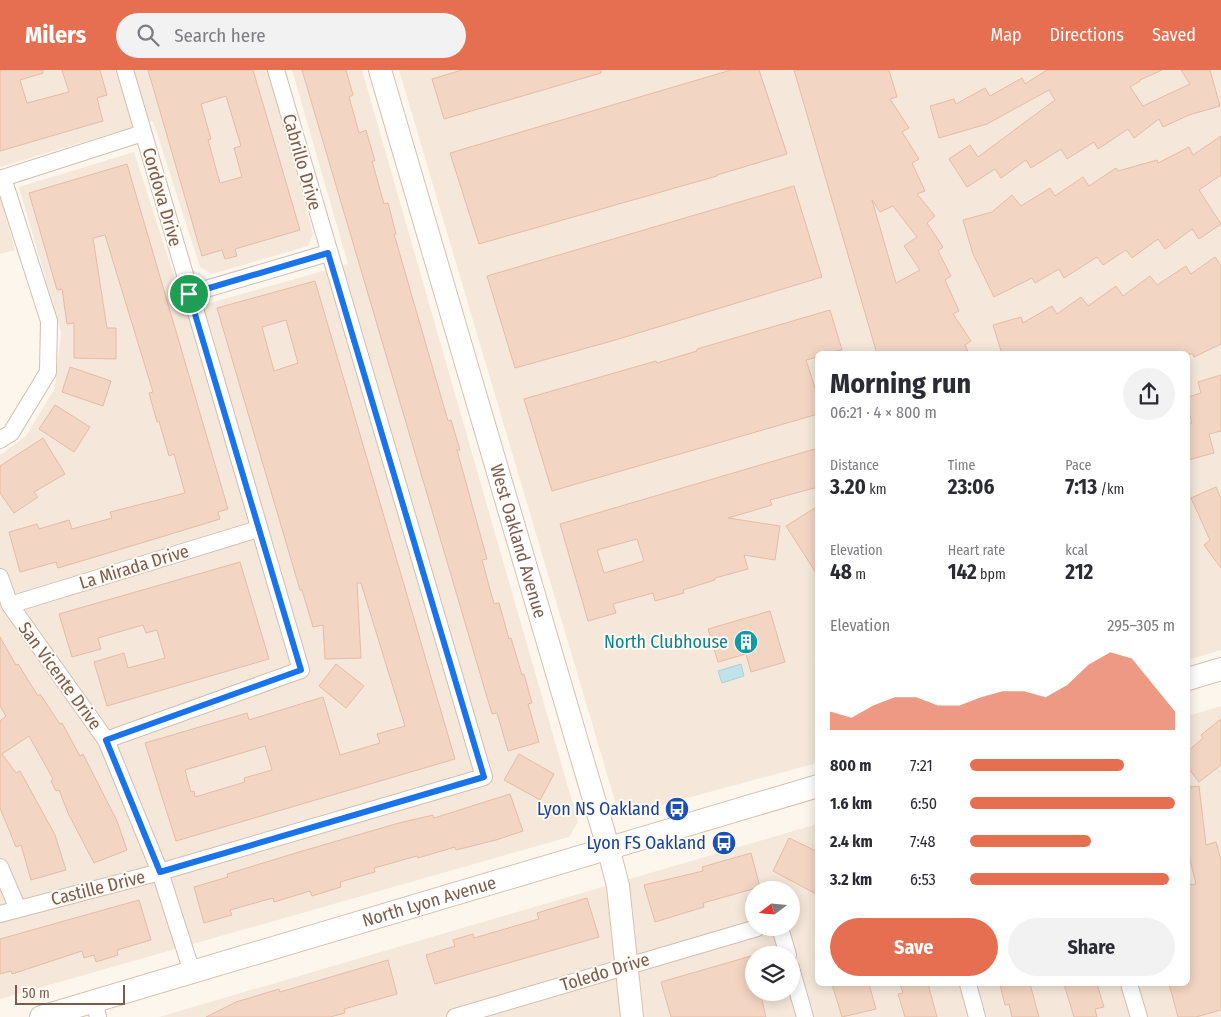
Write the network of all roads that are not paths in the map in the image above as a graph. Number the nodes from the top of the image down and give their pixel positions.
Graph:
1 (125, 70) edge
2 (276, 70) edge
3 (380, 70) edge
4 (143, 133) junction
5 (1, 178) edge
6 (328, 253) junction
7 (189, 294) junction
8 (0, 440) edge
9 (258, 529) junction
10 (0, 577) edge
11 (10, 605) junction
12 (1221, 669) edge
13 (1190, 677) edge
14 (106, 740) junction
15 (484, 777) joint
16 (815, 787) edge
17 (608, 847) junction
18 (0, 867) edge
19 (160, 872) junction
20 (18, 908) junction
21 (0, 914) edge
22 (745, 931) edge
23 (627, 965) junction
24 (192, 972) junction
25 (969, 986) edge
26 (1130, 986) edge
27 (800, 1000) edge
28 (96, 1009) edge
29 (41, 1017) edge
30 (454, 1017) edge
31 (632, 1017) edge
32 (805, 1017) edge
33 (977, 1017) edge
34 (1139, 1017) edge

1 - 4 street, Cordova Drive
2 - 6 street, Cabrillo Drive
3 - 17 street, West Oakland Avenue
4 - 5 street
4 - 7 street, Cordova Drive
5 - 8 street
6 - 7 street
6 - 15 street, Cabrillo Drive
7 - 9 street, Cordova Drive
9 - 11 street, La Mirada Drive
9 - 14 street, Cordova Drive
10 - 11 street, San Vicente Drive
11 - 14 street, San Vicente Drive
12 - 13 street
14 - 19 street, San Vicente Drive
15 - 19 street, Castille Drive
16 - 17 street, North Lyon Avenue
17 - 23 street, West Oakland Avenue
17 - 24 street, North Lyon Avenue
18 - 20 street
19 - 20 street, Castille Drive
19 - 24 street, San Vicente Drive
20 - 21 street, Castille Drive
22 - 23 street, Toledo Drive
23 - 30 street, Toledo Drive
23 - 31 street, West Oakland Avenue
24 - 28 street, North Lyon Avenue
25 - 33 street
26 - 34 street
27 - 32 street
28 - 29 street, North Lyon Avenue

